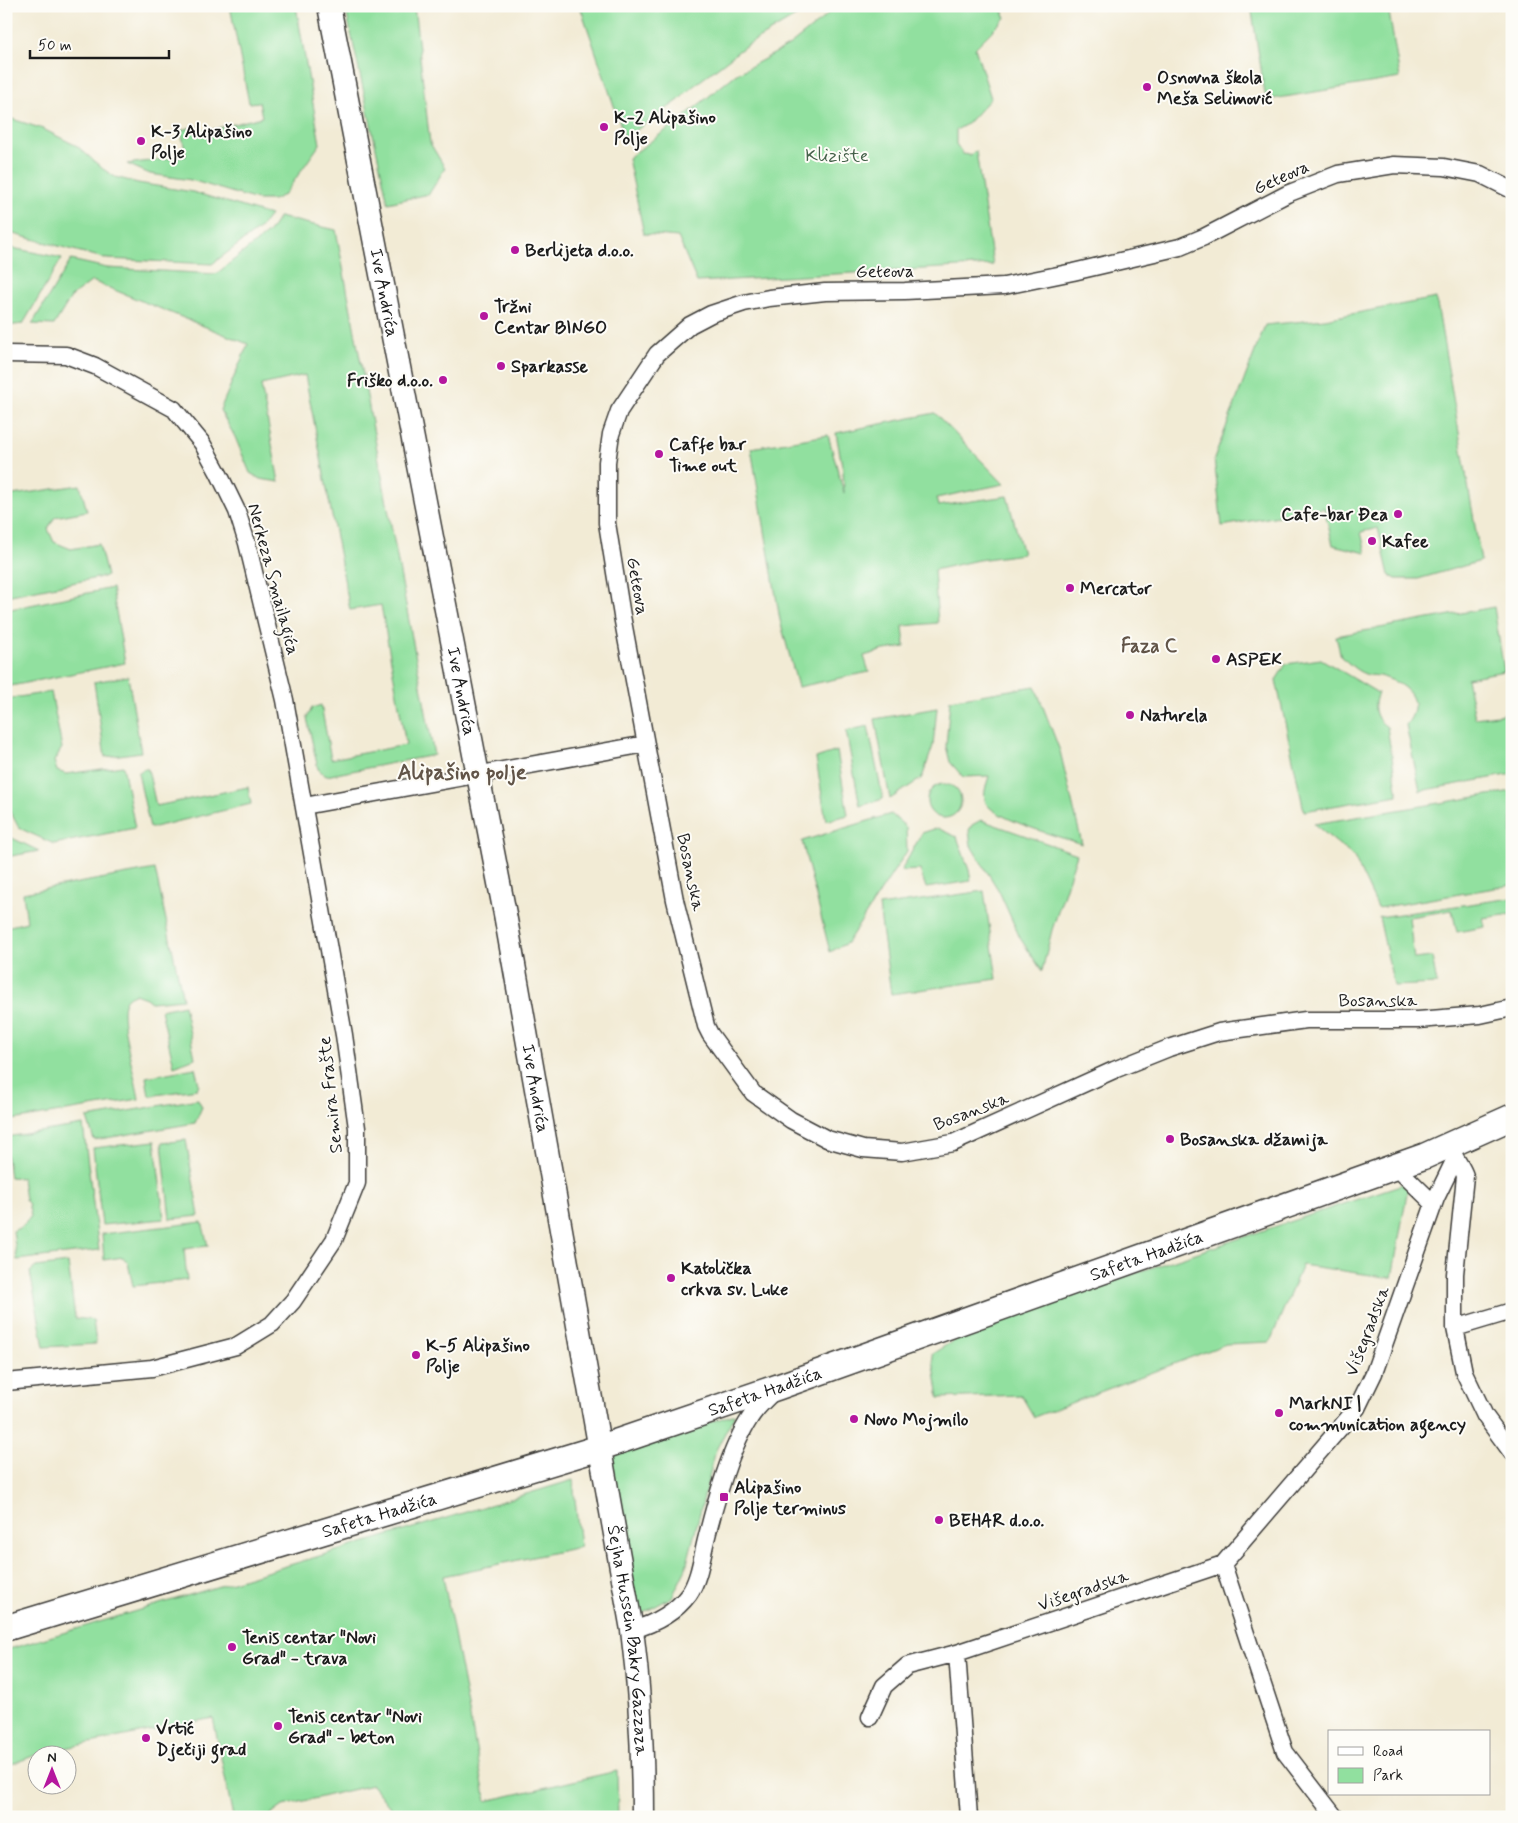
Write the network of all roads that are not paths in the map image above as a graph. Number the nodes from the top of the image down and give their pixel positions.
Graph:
1 (329, 6) edge
2 (1512, 190) edge
3 (6, 354) edge
4 (646, 744) junction
5 (478, 774) junction
6 (304, 806) junction
7 (1512, 1008) edge
8 (1512, 1117) edge
9 (1453, 1152) junction
10 (1396, 1166) junction
11 (1434, 1204) junction
12 (1512, 1311) edge
13 (1455, 1328) junction
14 (6, 1382) edge
15 (778, 1387) junction
16 (1512, 1454) edge
17 (601, 1457) junction
18 (1223, 1564) junction
19 (6, 1628) edge
20 (632, 1630) junction
21 (957, 1652) junction
22 (870, 1717) dead end
23 (643, 1817) edge
24 (969, 1817) edge
25 (1335, 1817) edge

1 - 5 main road, Ive Andrića
2 - 4 street, Geteova
3 - 6 street, Nerkeza Smailagića
4 - 5 street
4 - 7 street, Bosanska
5 - 6 street
5 - 17 main road, Ive Andrića
6 - 14 street, Semira Frašte
8 - 9 main road, Safeta Hadžića
9 - 10 main road, Safeta Hadžića
9 - 11 street, Višegradska
9 - 13 street
10 - 11 street
10 - 15 main road, Safeta Hadžića
11 - 18 street, Višegradska
12 - 13 street
13 - 16 street
15 - 17 main road, Safeta Hadžića
15 - 20 street
17 - 19 main road, Safeta Hadžića
17 - 20 main road, Šejha Hussein Bakry Gazzaza
18 - 21 street, Višegradska
18 - 25 street
20 - 23 main road, Šejha Hussein Bakry Gazzaza
21 - 22 street, Višegradska
21 - 24 street

